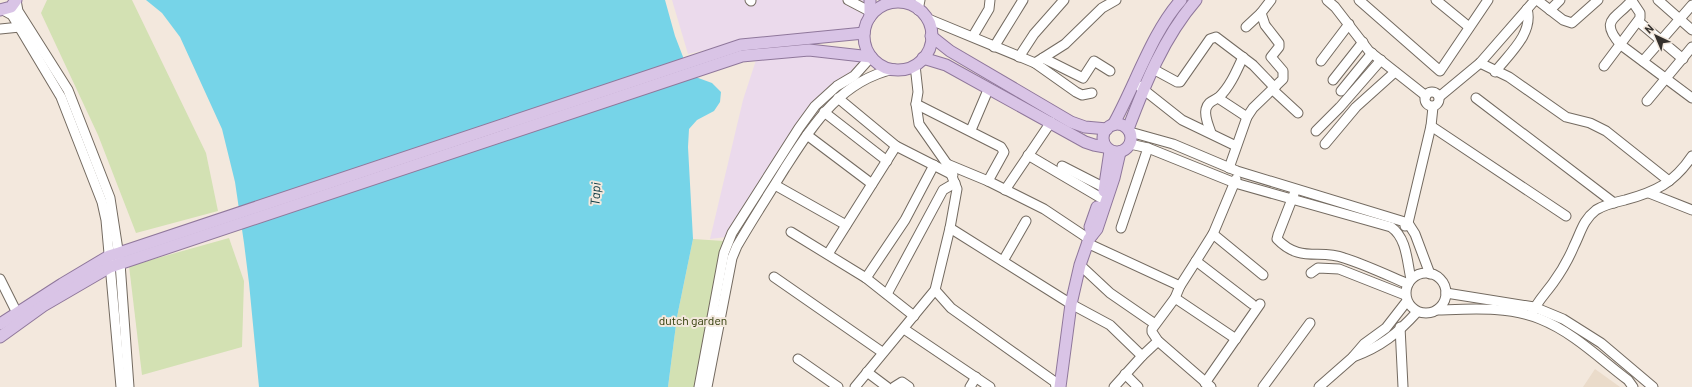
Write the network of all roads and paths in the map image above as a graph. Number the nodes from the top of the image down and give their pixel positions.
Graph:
1 (16, 0) edge
2 (848, 0) edge
3 (990, 0) edge
4 (1023, 0) edge
5 (1064, 0) edge
6 (1116, 0) edge
7 (1180, 0) edge
8 (1196, 0) edge
9 (1271, 0) edge
10 (1359, 0) edge
11 (1436, 0) edge
12 (1488, 0) edge
13 (1536, 0) edge
14 (1560, 0) edge
15 (1598, 0) edge
16 (1658, 0) edge
17 (1330, 1) edge
18 (1632, 1) edge
19 (1446, 3) edge
20 (915, 4) edge
21 (1692, 5) edge
22 (870, 9) edge
23 (1528, 9) junction
24 (1, 10) edge
25 (1550, 10) junction
26 (1261, 13) junction
27 (926, 18) junction
28 (1680, 19) junction
29 (1639, 22) junction
30 (1349, 24) junction
31 (20, 27) junction
32 (1246, 27) dead end
33 (1469, 28) junction
34 (0, 29) edge
35 (1692, 30) edge
36 (864, 33) junction
37 (931, 36) junction
38 (972, 36) junction
39 (1661, 40) junction
40 (1362, 42) junction
41 (1621, 45) junction
42 (994, 47) junction
43 (1692, 47) edge
44 (1372, 53) junction
45 (871, 57) junction
46 (1018, 57) junction
47 (1243, 57) junction
48 (1043, 58) junction
49 (1683, 59) junction
50 (1381, 60) junction
51 (1321, 61) dead end
52 (1643, 61) junction
53 (919, 62) junction
54 (1480, 62) junction
55 (1035, 63) junction
56 (1604, 66) dead end
57 (894, 69) junction
58 (1152, 69) junction
59 (1110, 71) dead end
60 (1395, 72) junction
61 (1495, 72) junction
62 (1666, 78) junction
63 (1333, 80) dead end
64 (1139, 86) junction
65 (1274, 89) junction
66 (988, 90) junction
67 (1341, 90) dead end
68 (1092, 93) dead end
69 (1426, 96) junction
70 (1438, 96) junction
71 (838, 98) junction
72 (1218, 98) junction
73 (1476, 98) dead end
74 (1692, 98) edge
75 (1647, 101) dead end
76 (916, 104) junction
77 (1433, 107) junction
78 (824, 112) junction
79 (1298, 113) dead end
80 (1247, 117) junction
81 (1051, 122) junction
82 (1431, 126) junction
83 (1110, 127) junction
84 (970, 130) junction
85 (1129, 131) junction
86 (1316, 131) dead end
87 (1211, 133) junction
88 (807, 135) junction
89 (1130, 144) junction
90 (1325, 144) dead end
91 (896, 146) junction
92 (1236, 146) junction
93 (1148, 148) junction
94 (1112, 150) junction
95 (1028, 155) junction
96 (1692, 156) edge
97 (887, 161) junction
98 (947, 164) junction
99 (934, 165) junction
100 (1062, 166) dead end
101 (1233, 169) junction
102 (954, 179) junction
103 (988, 181) junction
104 (1669, 181) junction
105 (1235, 183) junction
106 (872, 184) junction
107 (775, 185) junction
108 (1297, 188) junction
109 (1005, 190) junction
110 (1103, 193) junction
111 (1650, 193) junction
112 (1292, 199) junction
113 (1614, 203) junction
114 (1692, 210) edge
115 (1566, 216) dead end
116 (1026, 221) dead end
117 (1408, 223) junction
118 (846, 225) junction
119 (950, 228) junction
120 (1120, 228) dead end
121 (791, 232) dead end
122 (1213, 234) junction
123 (1399, 234) junction
124 (1089, 239) junction
125 (148, 248) junction
126 (828, 254) junction
127 (114, 260) junction
128 (1003, 261) junction
129 (1196, 261) junction
130 (1080, 265) junction
131 (1311, 273) dead end
132 (1430, 274) junction
133 (1263, 275) dead end
134 (774, 277) dead end
135 (866, 278) junction
136 (0, 279) edge
137 (1409, 282) junction
138 (1180, 286) junction
139 (935, 290) junction
140 (1446, 293) junction
141 (888, 294) junction
142 (1175, 298) junction
143 (1406, 298) junction
144 (1071, 304) junction
145 (1437, 310) junction
146 (1532, 311) junction
147 (1417, 312) junction
148 (17, 313) junction
149 (914, 316) junction
150 (1394, 318) junction
151 (1310, 323) dead end
152 (0, 324) edge
153 (1155, 324) junction
154 (904, 329) junction
155 (1402, 329) junction
156 (0, 337) edge
157 (1236, 339) junction
158 (1158, 341) junction
159 (882, 352) junction
160 (1142, 356) junction
161 (1352, 358) junction
162 (798, 359) dead end
163 (1635, 371) junction
164 (867, 372) junction
165 (1125, 374) junction
166 (976, 377) junction
167 (1057, 384) edge
168 (1208, 385) edge
169 (1628, 385) edge
170 (121, 387) edge
171 (129, 387) edge
172 (699, 387) edge
173 (707, 387) edge
174 (838, 387) edge
175 (855, 387) edge
176 (887, 387) edge
177 (894, 387) edge
178 (910, 387) edge
179 (970, 387) edge
180 (990, 387) edge
181 (1114, 387) edge
182 (1138, 387) edge
183 (1263, 387) edge
184 (1319, 387) edge
185 (1403, 387) edge
186 (1653, 387) edge

1 - 24 main road
1 - 127 street
2 - 22 street
3 - 38 street
4 - 42 street
5 - 46 street
6 - 48 street
7 - 64 main road
8 - 58 main road
9 - 26 street
10 - 33 street
11 - 19 street
12 - 33 street
13 - 23 street
13 - 25 street
14 - 25 street
15 - 25 street
16 - 28 street
17 - 30 street
18 - 29 street
18 - 41 street
19 - 33 street
20 - 22 main road
20 - 27 main road
21 - 28 street
22 - 36 main road
23 - 54 street
23 - 61 street
24 - 31 street
26 - 32 street
26 - 65 street
27 - 37 main road
27 - 38 street
28 - 35 street
28 - 39 street
29 - 39 street
29 - 41 street
30 - 40 street
30 - 51 street
31 - 34 street
31 - 127 street
36 - 45 main road
36 - 125 main road
37 - 53 main road
37 - 83 main road
38 - 42 street
39 - 49 street
39 - 52 street
40 - 44 street
40 - 63 street
41 - 52 street
41 - 56 street
42 - 46 street
43 - 49 street
44 - 50 street
44 - 67 street
45 - 57 main road
45 - 125 main road
45 - 172 street
46 - 55 street
47 - 58 street
47 - 65 street
47 - 72 street
48 - 55 street
48 - 59 street
49 - 62 street
50 - 60 street
50 - 86 street
52 - 62 street
53 - 57 main road
53 - 66 main road
53 - 76 street
54 - 61 street
54 - 70 street
55 - 68 street
57 - 71 street
58 - 64 main road
60 - 69 street
60 - 90 street
61 - 104 street
62 - 74 street
62 - 75 street
64 - 83 main road
64 - 85 main road
64 - 87 street
65 - 79 street
65 - 80 street
66 - 81 main road
66 - 84 street
69 - 70 street
69 - 77 street
70 - 77 street
71 - 78 street
71 - 91 street
72 - 80 street
72 - 87 street
73 - 113 street
76 - 84 street
76 - 98 street
77 - 82 street
78 - 88 street
78 - 97 street
80 - 92 street
81 - 94 main road
81 - 95 street
82 - 115 street
82 - 117 street
83 - 85 main road
83 - 94 main road
84 - 103 street
85 - 89 main road
85 - 101 street
87 - 92 street
88 - 106 street
88 - 107 street
89 - 93 street
89 - 94 main road
91 - 97 street
91 - 99 street
92 - 101 street
93 - 105 street
93 - 120 street
94 - 110 main road
94 - 124 main road
95 - 109 street
95 - 110 street
96 - 104 street
97 - 106 street
98 - 102 street
98 - 103 street
99 - 102 street
99 - 135 street
100 - 110 street
101 - 105 street
101 - 108 street
102 - 119 street
102 - 141 street
103 - 109 street
104 - 111 street
105 - 112 street
105 - 122 street
106 - 118 street
107 - 118 street
107 - 173 street
108 - 112 street
108 - 117 street
109 - 124 street
110 - 124 main road
111 - 113 street
111 - 114 street
112 - 123 street
112 - 137 street
113 - 146 street
116 - 128 street
117 - 123 street
117 - 132 street
118 - 126 street
119 - 128 street
119 - 139 street
121 - 126 street
122 - 129 street
122 - 133 street
123 - 137 street
124 - 130 main road
124 - 138 street
125 - 127 main road
126 - 135 street
127 - 148 main road
127 - 156 main road
127 - 170 street
127 - 171 street
128 - 144 street
129 - 138 street
129 - 157 street
130 - 144 main road
130 - 153 street
131 - 143 street
132 - 137 street
132 - 140 street
134 - 159 street
135 - 141 street
136 - 148 street
137 - 143 street
138 - 142 street
139 - 149 street
139 - 167 street
140 - 145 street
140 - 146 street
141 - 149 street
142 - 153 street
142 - 157 street
143 - 147 street
143 - 150 street
144 - 160 street
144 - 167 main road
145 - 146 street
145 - 147 street
146 - 163 street
146 - 169 street
147 - 155 street
148 - 152 main road
149 - 154 street
150 - 155 street
150 - 161 street
151 - 183 street
153 - 158 street
154 - 159 street
154 - 166 street
155 - 161 street
155 - 185 street
157 - 168 street
158 - 160 street
158 - 168 street
159 - 164 street
160 - 165 street
161 - 184 street
162 - 174 street
163 - 169 street
163 - 186 street
164 - 175 street
164 - 176 street
165 - 181 street
165 - 182 street
166 - 179 street
166 - 180 street
177 - 178 street

